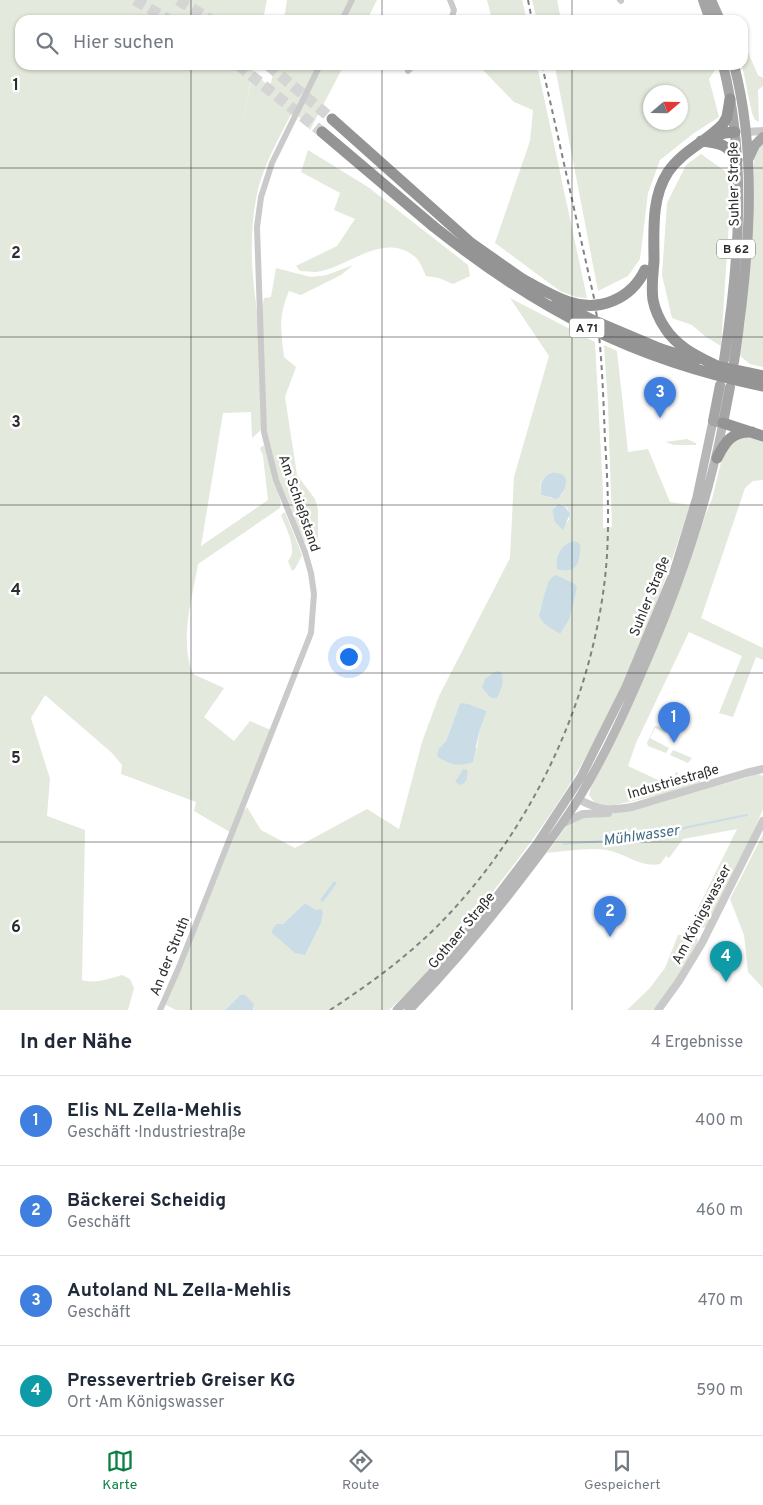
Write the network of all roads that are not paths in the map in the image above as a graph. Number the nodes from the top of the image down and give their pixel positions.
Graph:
1 (352, 0) edge
2 (450, 0) edge
3 (703, 0) edge
4 (711, 0) edge
5 (344, 15) edge
6 (452, 15) edge
7 (708, 15) edge
8 (718, 15) edge
9 (318, 70) edge
10 (724, 70) edge
11 (735, 70) edge
12 (730, 99) junction
13 (332, 119) tunnel mouth
14 (763, 131) edge
15 (322, 132) tunnel mouth
16 (740, 132) junction
17 (763, 137) edge
18 (701, 142) junction
19 (742, 161) junction
20 (649, 271) junction
21 (520, 278) junction
22 (725, 363) junction
23 (763, 376) edge
24 (725, 386) dead end
25 (763, 386) edge
26 (718, 422) junction
27 (752, 432) junction
28 (763, 436) edge
29 (716, 458) junction
30 (763, 769) edge
31 (575, 786) junction
32 (576, 800) junction
33 (564, 803) junction
34 (615, 810) junction
35 (590, 814) junction
36 (563, 823) junction
37 (762, 824) edge
38 (201, 910) joint
39 (160, 1010) edge
40 (397, 1010) edge
41 (409, 1010) edge
42 (658, 1010) edge

1 - 5 street
2 - 6 street
3 - 7 main road
4 - 8 main road
9 - 38 street, Am Schießstand
10 - 12 main road, Suhler Straße / B 62
11 - 16 main road, Suhler Straße / B 62
12 - 16 main road, Suhler Straße / B 62
12 - 18 highway
13 - 21 highway, A 71
14 - 16 street
15 - 25 highway, A 71, bridge
16 - 18 highway
16 - 19 main road, Suhler Straße / B 62
17 - 19 main road
18 - 19 highway
18 - 20 highway
19 - 22 main road, Suhler Straße / B 62
20 - 21 highway, bridge
20 - 22 highway
21 - 22 highway, A 71, bridge
22 - 23 highway, A 71, bridge
24 - 26 main road, Suhler Straße
26 - 27 highway
26 - 29 main road, Suhler Straße
26 - 31 main road, Suhler Straße
27 - 28 highway
27 - 29 highway
29 - 32 main road, Suhler Straße
30 - 34 street, Industriestraße
31 - 32 street
31 - 33 main road, Suhler Straße
32 - 33 main road
32 - 34 street, Industriestraße
32 - 35 street
32 - 36 main road, Suhler Straße
33 - 40 main road, Gothaer Straße
34 - 35 street
35 - 36 street
36 - 41 main road, Gothaer Straße
37 - 42 street, Am Königswasser
38 - 39 street, An der Struth

